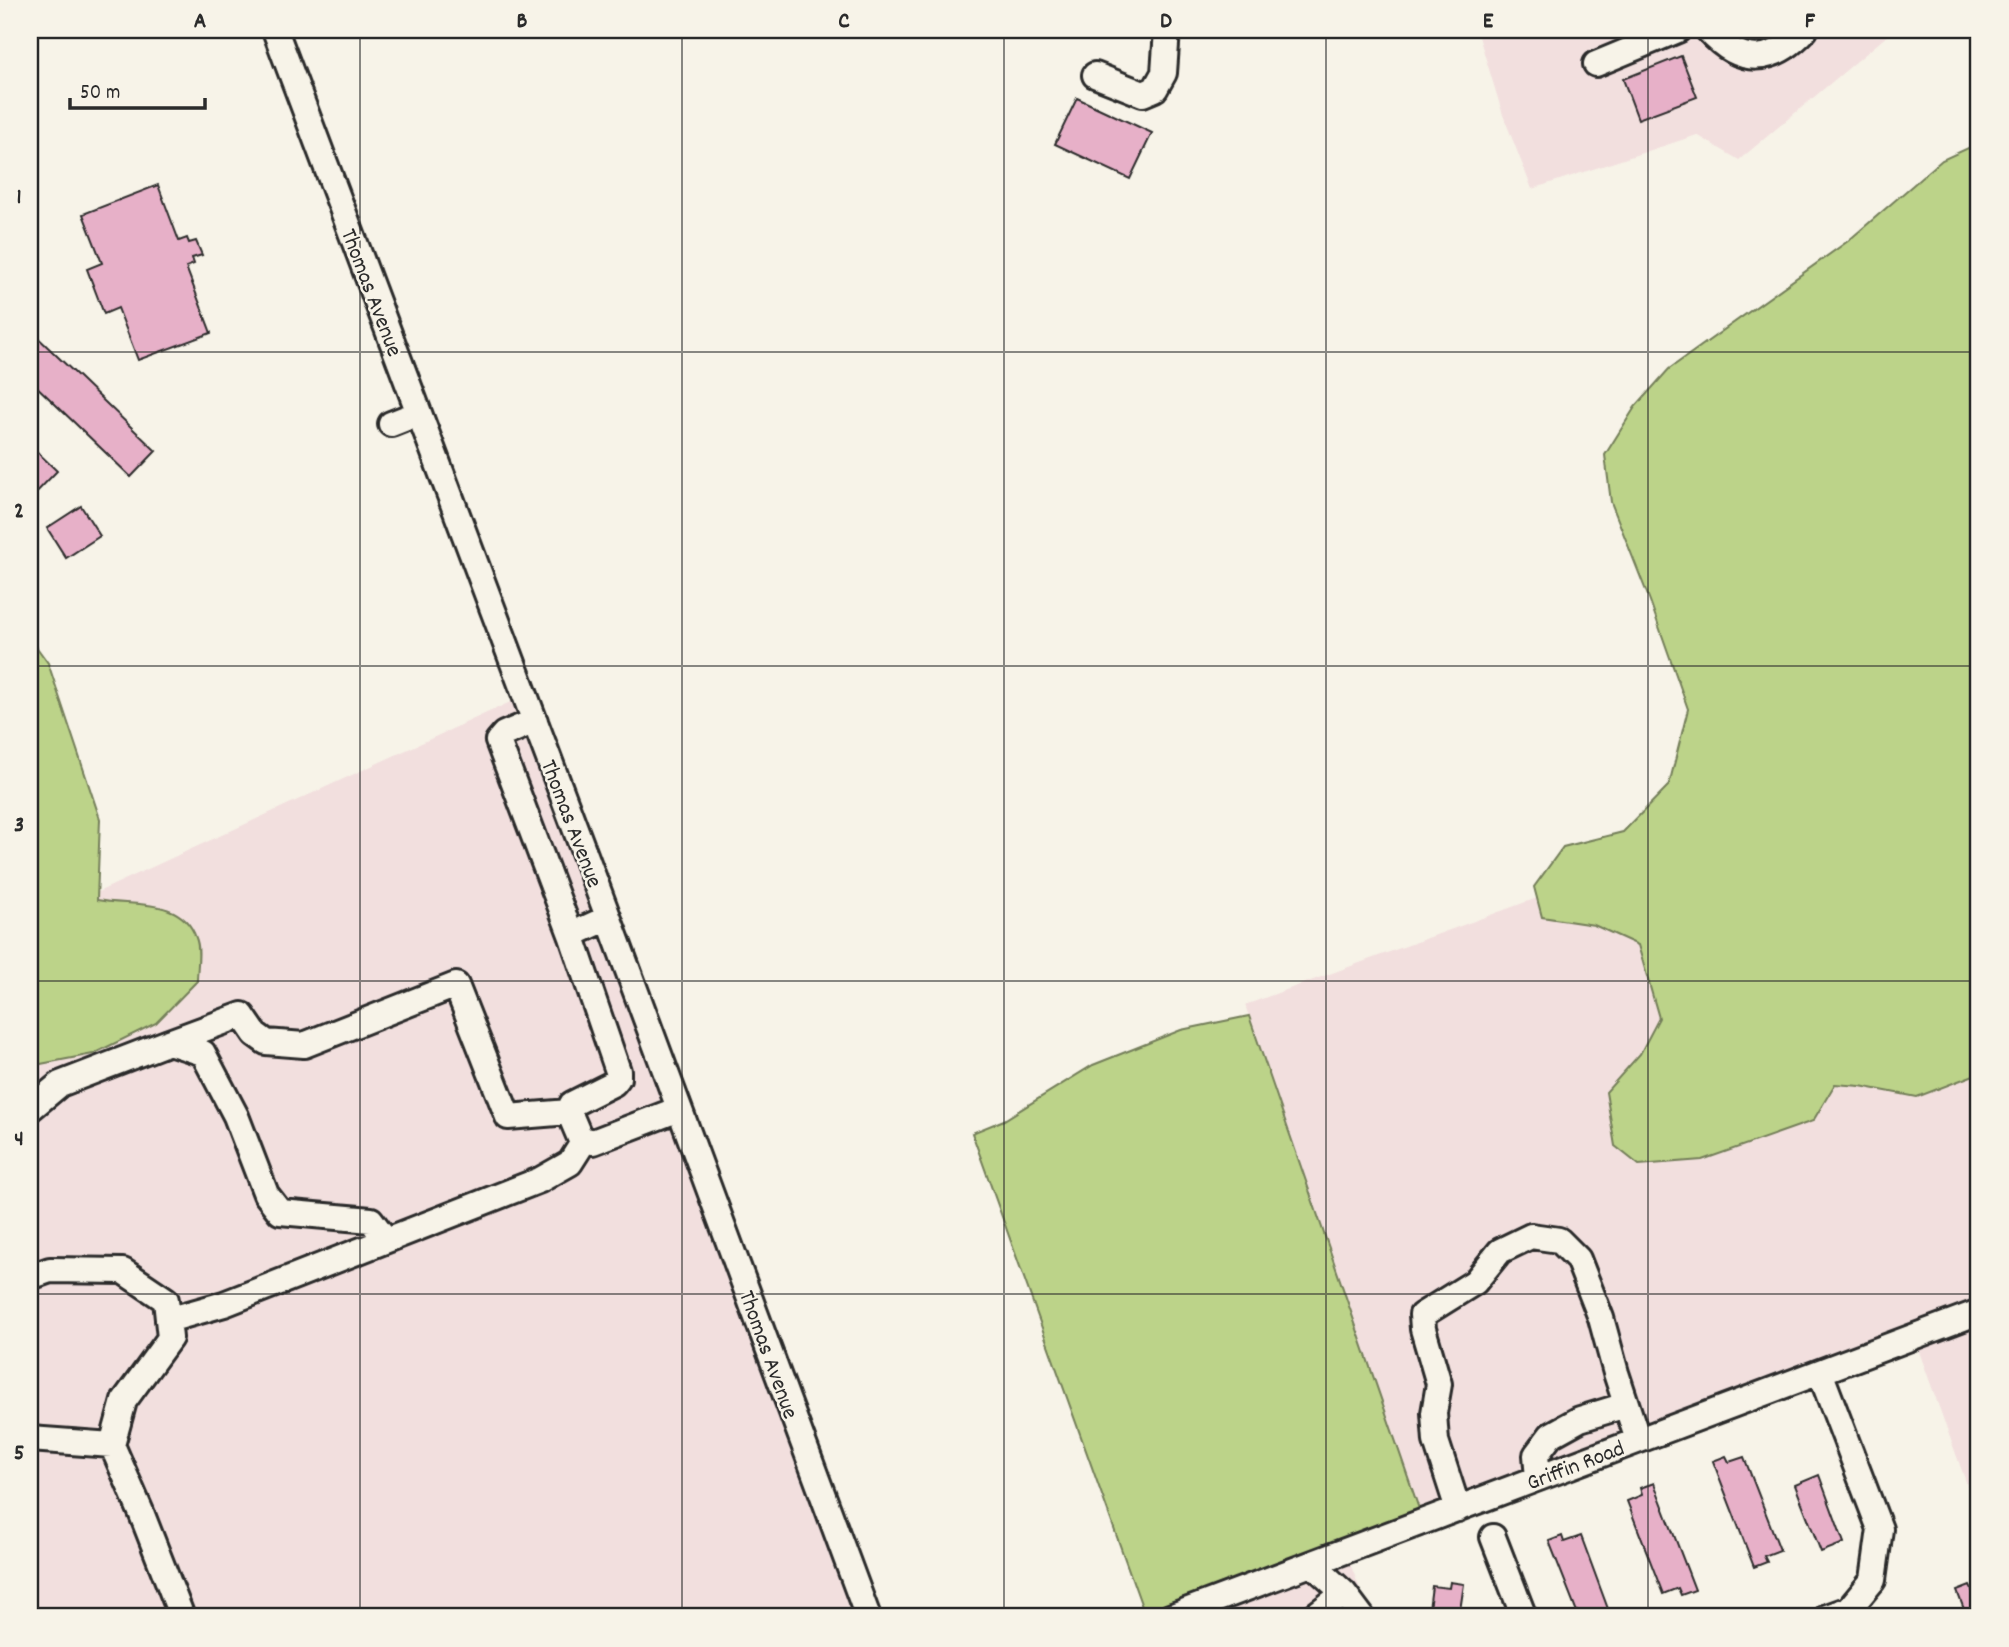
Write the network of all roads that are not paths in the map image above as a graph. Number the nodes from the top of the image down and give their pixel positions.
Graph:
1 (275, 30) edge
2 (1167, 30) edge
3 (1678, 30) edge
4 (1708, 30) edge
5 (1805, 30) edge
6 (1596, 64) dead end
7 (1095, 75) dead end
8 (419, 413) junction
9 (391, 424) dead end
10 (535, 721) junction
11 (608, 918) junction
12 (572, 937) junction
13 (169, 1042) junction
14 (30, 1109) edge
15 (679, 1109) junction
16 (569, 1112) junction
17 (584, 1141) junction
18 (386, 1240) junction
19 (30, 1277) edge
20 (1979, 1312) edge
21 (168, 1320) junction
22 (1820, 1372) junction
23 (1626, 1405) junction
24 (30, 1439) edge
25 (1638, 1440) junction
26 (111, 1444) junction
27 (1538, 1478) junction
28 (1458, 1508) junction
29 (1493, 1537) dead end
30 (1312, 1564) junction
31 (1344, 1593) junction
32 (182, 1617) edge
33 (868, 1617) edge
34 (1170, 1617) edge
35 (1313, 1617) edge
36 (1362, 1617) edge
37 (1524, 1617) edge
38 (1827, 1617) edge

1 - 8 street, Thomas Avenue
2 - 7 street
3 - 6 street
4 - 5 street
8 - 9 street
8 - 10 street, Thomas Avenue
10 - 11 street, Thomas Avenue
10 - 12 street
11 - 12 street
11 - 15 street, Thomas Avenue
12 - 16 street
13 - 14 street
13 - 16 street
13 - 18 street
15 - 17 street
15 - 33 street, Thomas Avenue
16 - 17 street
17 - 18 street
18 - 21 street
19 - 21 street
20 - 22 street, Griffin Road
21 - 26 street
22 - 25 street, Griffin Road
22 - 38 street
23 - 25 street
23 - 27 street
23 - 28 street
24 - 26 street
25 - 27 street, Griffin Road
26 - 32 street
27 - 28 street, Griffin Road
28 - 30 street, Griffin Road
29 - 37 street
30 - 31 street
30 - 34 street, Griffin Road
31 - 35 street
31 - 36 street

